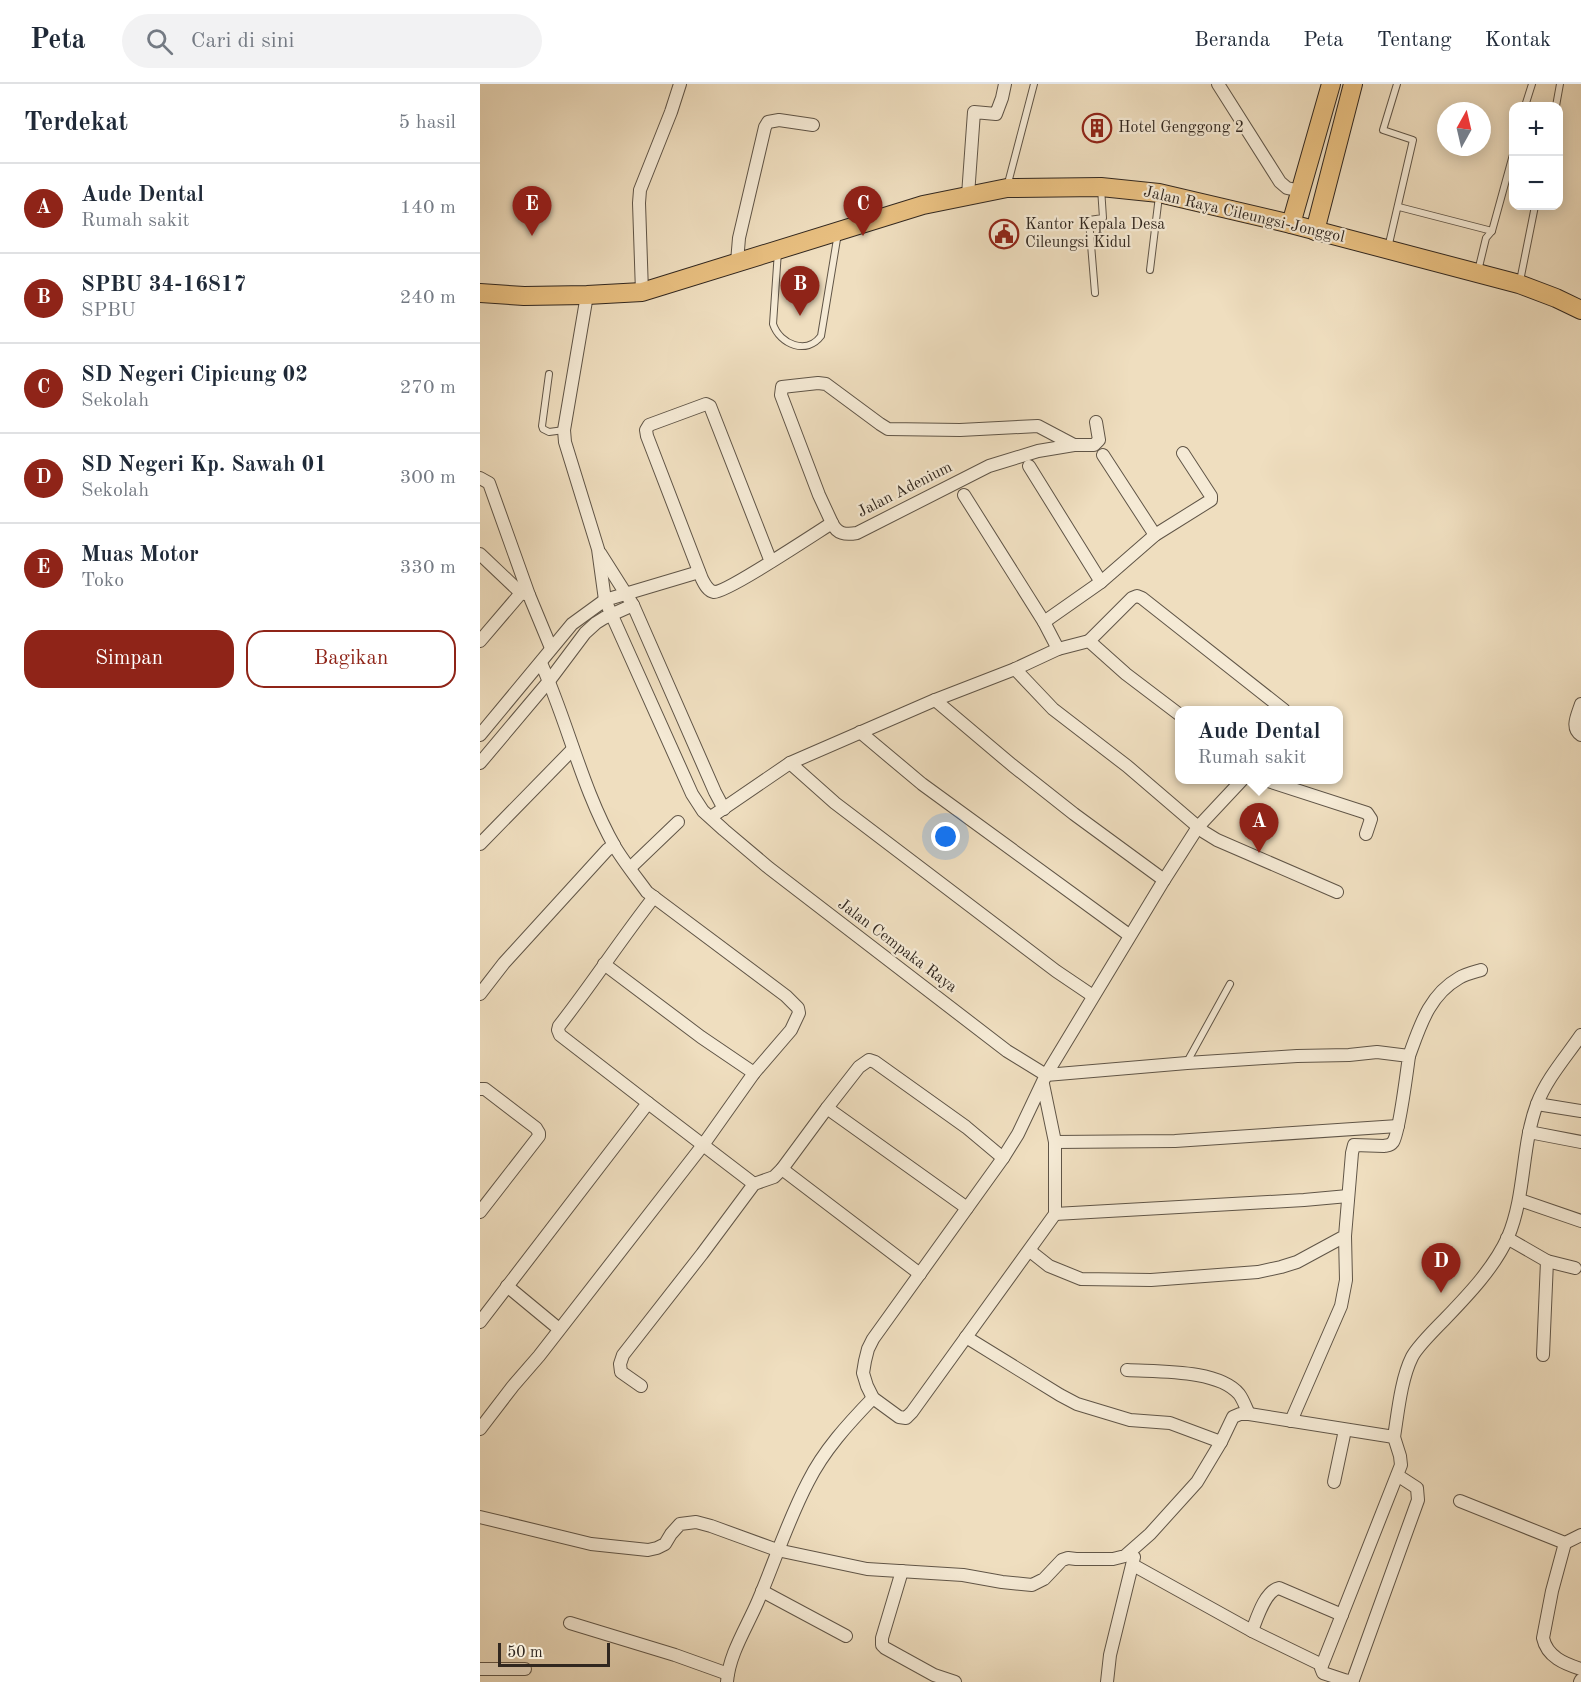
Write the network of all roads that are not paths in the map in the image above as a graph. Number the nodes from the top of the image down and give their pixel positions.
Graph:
1 (680, 84) edge
2 (1005, 84) edge
3 (1034, 84) edge
4 (1218, 84) edge
5 (1331, 84) edge
6 (1353, 84) edge
7 (1397, 84) edge
8 (1532, 84) edge
9 (1560, 84) edge
10 (1527, 102) edge
11 (1557, 102) edge
12 (813, 124) dead end
13 (1513, 156) edge
14 (1101, 187) junction
15 (1007, 188) junction
16 (1301, 191) junction
17 (1159, 192) junction
18 (968, 195) junction
19 (1399, 207) junction
20 (1535, 210) edge
21 (1291, 224) junction
22 (838, 230) junction
23 (1315, 231) junction
24 (1492, 231) junction
25 (1387, 249) junction
26 (778, 250) junction
27 (737, 262) junction
28 (1150, 270) dead end
29 (1478, 272) junction
30 (1519, 284) junction
31 (642, 292) junction
32 (480, 293) edge
33 (1095, 293) dead end
34 (587, 296) junction
35 (1581, 310) edge
36 (549, 374) dead end
37 (1096, 422) dead end
38 (564, 430) junction
39 (1074, 445) junction
40 (1183, 453) dead end
41 (1103, 455) dead end
42 (1029, 466) dead end
43 (480, 478) edge
44 (964, 495) dead end
45 (832, 523) junction
46 (1155, 535) junction
47 (598, 549) junction
48 (480, 554) edge
49 (771, 562) junction
50 (699, 572) junction
51 (1101, 582) junction
52 (626, 592) junction
53 (525, 594) junction
54 (605, 600) junction
55 (633, 605) junction
56 (612, 614) junction
57 (1051, 635) junction
58 (480, 641) edge
59 (1089, 641) junction
60 (551, 648) junction
61 (541, 663) junction
62 (1015, 669) junction
63 (549, 681) junction
64 (935, 700) junction
65 (1581, 704) edge
66 (1278, 706) edge
67 (1175, 712) edge
68 (860, 732) junction
69 (480, 735) edge
70 (1581, 735) edge
71 (573, 749) junction
72 (480, 763) edge
73 (790, 764) junction
74 (1239, 784) edge
75 (1278, 784) edge
76 (720, 801) junction
77 (704, 810) junction
78 (678, 822) dead end
79 (1201, 829) junction
80 (1366, 834) dead end
81 (480, 844) edge
82 (614, 845) junction
83 (630, 868) junction
84 (1164, 880) junction
85 (1337, 892) dead end
86 (651, 894) junction
87 (1129, 935) junction
88 (604, 964) junction
89 (1481, 970) dead end
90 (1230, 984) dead end
91 (480, 994) edge
92 (1093, 996) junction
93 (1581, 1035) edge
94 (1409, 1056) junction
95 (1186, 1063) junction
96 (754, 1073) junction
97 (1045, 1079) junction
98 (480, 1089) edge
99 (648, 1103) junction
100 (1537, 1104) junction
101 (826, 1108) junction
102 (1581, 1111) edge
103 (1398, 1126) junction
104 (1529, 1132) junction
105 (1055, 1142) junction
106 (1581, 1142) edge
107 (703, 1145) junction
108 (1003, 1158) junction
109 (782, 1170) junction
110 (754, 1184) junction
111 (1348, 1196) junction
112 (1520, 1200) junction
113 (967, 1208) junction
114 (480, 1212) edge
115 (1055, 1214) junction
116 (1581, 1221) edge
117 (1345, 1236) junction
118 (1507, 1238) junction
119 (1030, 1251) junction
120 (1547, 1261) junction
121 (1575, 1268) dead end
122 (920, 1274) junction
123 (507, 1286) junction
124 (480, 1322) edge
125 (560, 1329) junction
126 (966, 1336) junction
127 (1544, 1355) dead end
128 (1127, 1370) dead end
129 (641, 1386) dead end
130 (873, 1398) junction
131 (1249, 1414) junction
132 (1290, 1421) junction
133 (480, 1429) edge
134 (1345, 1430) junction
135 (1394, 1437) junction
136 (1221, 1442) junction
137 (1397, 1475) junction
138 (1334, 1482) dead end
139 (1460, 1501) dead end
140 (480, 1517) edge
141 (1581, 1535) edge
142 (1565, 1543) junction
143 (1134, 1548) junction
144 (777, 1550) junction
145 (1133, 1565) junction
146 (902, 1571) junction
147 (762, 1592) junction
148 (1341, 1615) junction
149 (570, 1623) dead end
150 (1252, 1631) junction
151 (846, 1636) dead end
152 (1322, 1665) junction
153 (480, 1669) edge
154 (525, 1669) dead end
155 (1581, 1669) edge
156 (727, 1678) edge
157 (955, 1682) edge
158 (1107, 1682) edge

1 - 31 street
2 - 18 street
3 - 15 lane
4 - 16 street
5 - 16 main road
6 - 23 main road
7 - 19 lane
8 - 10 lane
9 - 11 lane
12 - 27 street
13 - 24 lane
14 - 15 main road, Jalan Raya Cileungsi-Jonggol
14 - 17 main road, Jalan Raya Cileungsi-Jonggol
14 - 33 lane
15 - 18 main road, Jalan Raya Cileungsi-Jonggol
16 - 21 main road
17 - 21 main road, Jalan Raya Cileungsi-Jonggol
17 - 28 lane
18 - 22 main road, Jalan Raya Cileungsi-Jonggol
19 - 24 lane
19 - 25 lane
20 - 30 lane
21 - 23 main road, Jalan Raya Cileungsi-Jonggol
22 - 26 main road, Jalan Raya Cileungsi-Jonggol
22 - 26 lane
23 - 25 main road, Jalan Raya Cileungsi-Jonggol
24 - 29 lane
25 - 29 main road, Jalan Raya Cileungsi-Jonggol
26 - 27 main road, Jalan Raya Cileungsi-Jonggol
27 - 31 main road, Jalan Raya Cileungsi-Jonggol
29 - 30 main road, Jalan Raya Cileungsi-Jonggol
30 - 35 main road, Jalan Raya Cileungsi-Jonggol
31 - 34 main road, Jalan Raya Cileungsi-Jonggol
32 - 34 main road, Jalan Raya Cileungsi-Jonggol
34 - 38 street
36 - 38 lane
37 - 39 street, Jalan Adenium
38 - 47 street
39 - 45 street, Jalan Adenium
39 - 45 street
40 - 46 street
41 - 46 street
42 - 51 street
43 - 53 street
44 - 57 street
45 - 49 street
46 - 51 street
47 - 52 street
47 - 54 street, Jalan Cempaka Raya
48 - 53 street
49 - 50 street
49 - 50 street
50 - 52 street
51 - 57 street
52 - 54 street
52 - 55 street
53 - 58 street
53 - 60 street
54 - 56 street, Jalan Cempaka Raya
54 - 60 street
55 - 56 street
55 - 76 street
56 - 63 street
56 - 77 street, Jalan Cempaka Raya
57 - 59 street
57 - 62 street
59 - 66 street
59 - 67 street
60 - 61 street
61 - 63 street
61 - 69 street
62 - 64 street
62 - 79 street
63 - 71 street
63 - 72 street
64 - 68 street
64 - 84 street
65 - 70 street
68 - 73 street
68 - 87 street
71 - 81 street
71 - 82 street
73 - 76 street
73 - 92 street
74 - 79 street
75 - 80 street
76 - 77 street
77 - 97 street, Jalan Cempaka Raya
78 - 83 street
79 - 84 street
79 - 85 street
82 - 83 street
82 - 91 street
83 - 86 street
84 - 87 street
86 - 88 street
86 - 96 street
87 - 92 street
88 - 96 street
88 - 99 street
89 - 94 street
90 - 95 lane
92 - 97 street
93 - 100 street
94 - 95 street
94 - 103 street
95 - 97 street
96 - 107 street
97 - 105 street
97 - 108 street
98 - 114 street
99 - 107 street
99 - 123 street
100 - 102 street
100 - 104 street
101 - 108 street
101 - 109 street
101 - 113 street
103 - 105 street
103 - 111 street
104 - 106 street
104 - 112 street
105 - 115 street
107 - 110 street
107 - 125 street
108 - 113 street
109 - 110 street
109 - 122 street
110 - 129 street
111 - 115 street
111 - 117 street
112 - 116 street
112 - 118 street
113 - 122 street
115 - 119 street
117 - 119 street
117 - 132 street
118 - 120 street
118 - 135 street
119 - 126 street
120 - 121 street
120 - 127 street
122 - 130 street
123 - 124 street
123 - 125 street
125 - 133 street
126 - 130 street
126 - 136 street
128 - 131 street
130 - 144 street
131 - 132 street
131 - 136 street
132 - 134 street
134 - 135 street
134 - 138 street
135 - 137 street
136 - 143 street
137 - 148 street
137 - 152 street
139 - 142 street
140 - 144 street
141 - 142 street
142 - 155 street
143 - 145 street
143 - 146 street
144 - 146 street
144 - 147 street
145 - 150 street
145 - 158 street
146 - 157 street
147 - 151 street
147 - 156 street
148 - 150 street
148 - 152 street
149 - 156 street
150 - 152 street
153 - 154 street

